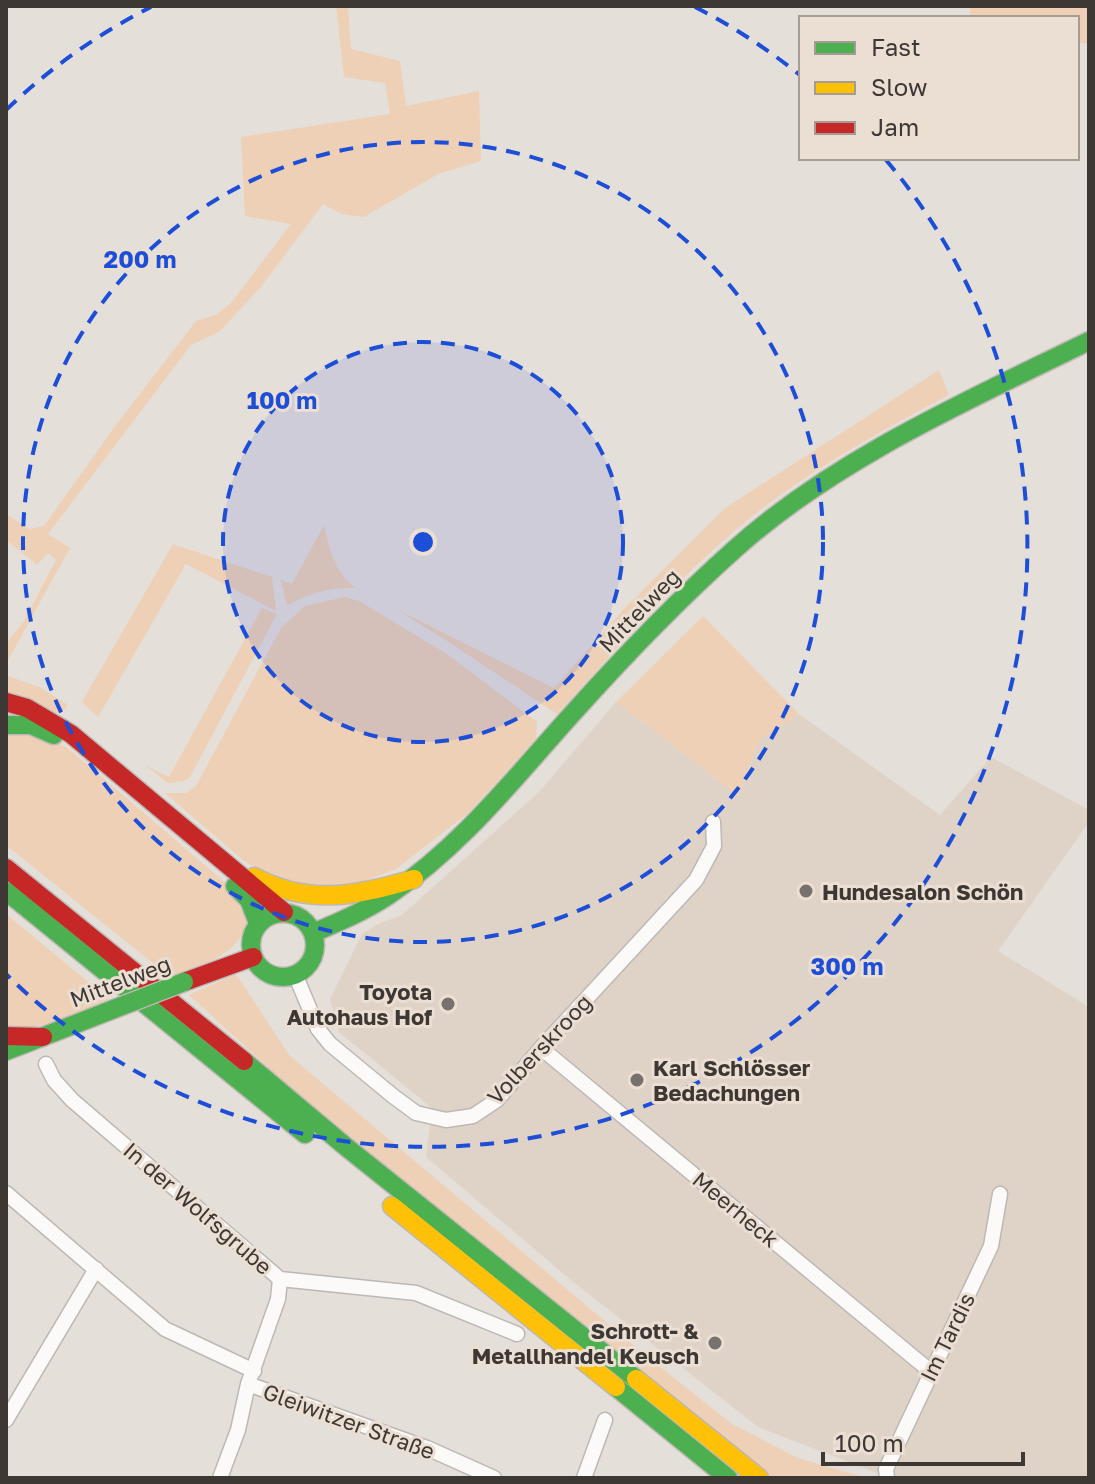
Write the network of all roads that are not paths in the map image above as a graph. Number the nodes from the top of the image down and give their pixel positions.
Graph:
1 (1089, 341) edge
2 (6, 702) edge
3 (6, 725) edge
4 (713, 822) dead end
5 (210, 852) junction
6 (8, 874) edge
7 (414, 879) junction
8 (284, 912) junction
9 (258, 923) junction
10 (313, 933) junction
11 (253, 957) junction
12 (295, 974) junction
13 (6, 1036) edge
14 (43, 1037) junction
15 (541, 1048) junction
16 (6, 1051) edge
17 (46, 1064) dead end
18 (6, 1193) edge
19 (1000, 1194) dead end
20 (96, 1269) junction
21 (280, 1279) junction
22 (517, 1334) dead end
23 (930, 1371) junction
24 (251, 1377) junction
25 (6, 1388) edge
26 (19, 1396) junction
27 (6, 1420) edge
28 (605, 1420) dead end
29 (220, 1478) edge
30 (494, 1478) edge
31 (584, 1478) edge
32 (728, 1478) edge
33 (759, 1478) edge
34 (887, 1478) edge

1 - 7 main road, Mittelweg
2 - 5 main road
3 - 9 main road
4 - 15 street, Volberskroog
5 - 7 main road
5 - 8 main road
6 - 32 main road
6 - 33 main road
7 - 10 main road, Mittelweg
8 - 9 main road
8 - 10 main road
9 - 11 main road
10 - 12 main road
11 - 12 main road
11 - 14 main road, Mittelweg, bridge
12 - 15 street, Volberskroog
13 - 14 main road
14 - 16 main road, Mittelweg
15 - 23 street, Meerheck
17 - 21 street, In der Wolfsgrube
18 - 20 street, Gleiwitzer Straße
19 - 23 street, Im Tardis
20 - 24 street, Gleiwitzer Straße
20 - 26 street
21 - 22 street, In der Wolfsgrube
21 - 24 street
23 - 34 street, Im Tardis
24 - 29 street
24 - 30 street, Gleiwitzer Straße
25 - 26 street
26 - 27 street
28 - 31 street

